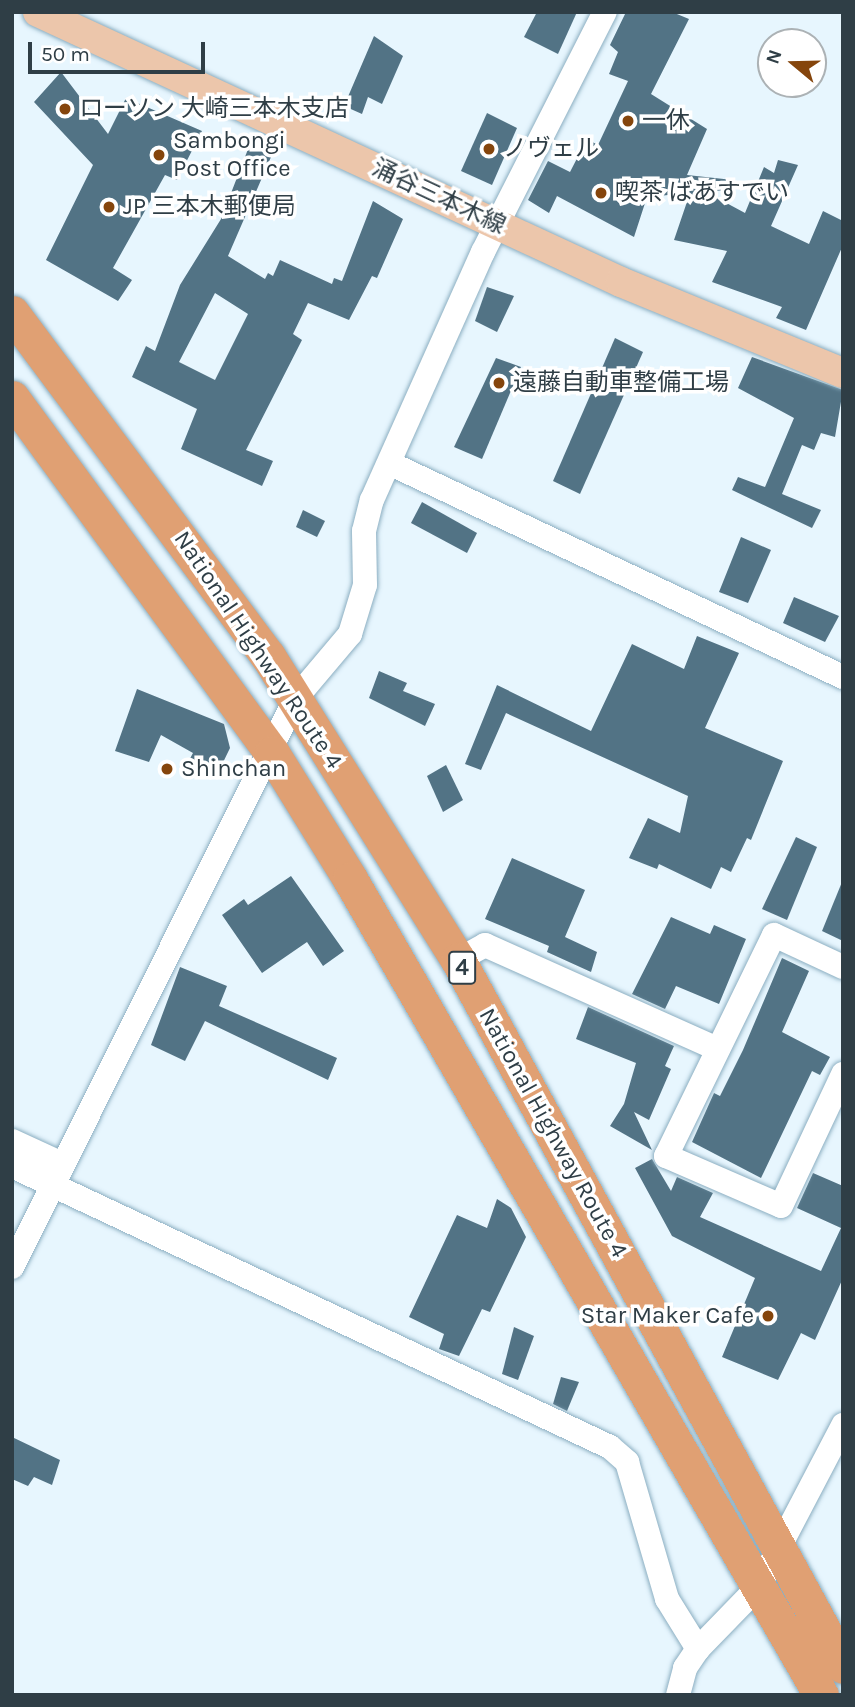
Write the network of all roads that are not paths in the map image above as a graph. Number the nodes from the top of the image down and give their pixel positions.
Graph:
1 (38, 12) edge
2 (605, 12) edge
3 (501, 225) junction
4 (12, 313) edge
5 (843, 373) edge
6 (12, 398) edge
7 (389, 463) junction
8 (843, 677) edge
9 (296, 698) junction
10 (272, 753) junction
11 (458, 960) junction
12 (843, 967) edge
13 (718, 1049) junction
14 (843, 1074) edge
15 (835, 1109) edge
16 (12, 1141) edge
17 (12, 1166) edge
18 (57, 1174) junction
19 (12, 1266) edge
20 (843, 1425) edge
21 (781, 1546) junction
22 (759, 1586) junction
23 (698, 1649) junction
24 (843, 1666) edge
25 (678, 1695) edge
26 (821, 1695) edge

1 - 3 main road, 涌谷三本木線
2 - 3 street
3 - 5 main road, 涌谷三本木線
3 - 7 street
4 - 9 highway, National Highway Route 4 / 4
6 - 10 highway, National Highway Route 4 / 4
7 - 8 street
7 - 9 street
9 - 10 street
9 - 11 highway, National Highway Route 4 / 4
10 - 18 street
10 - 22 highway, National Highway Route 4 / 4
11 - 13 street
11 - 21 highway, National Highway Route 4 / 4
12 - 13 street
13 - 15 street
14 - 15 street
16 - 18 street
17 - 18 street
18 - 19 street
18 - 23 street
20 - 21 street
21 - 22 street
21 - 24 highway, National Highway Route 4 / 4
22 - 23 street
22 - 26 highway, National Highway Route 4 / 4
23 - 25 street

